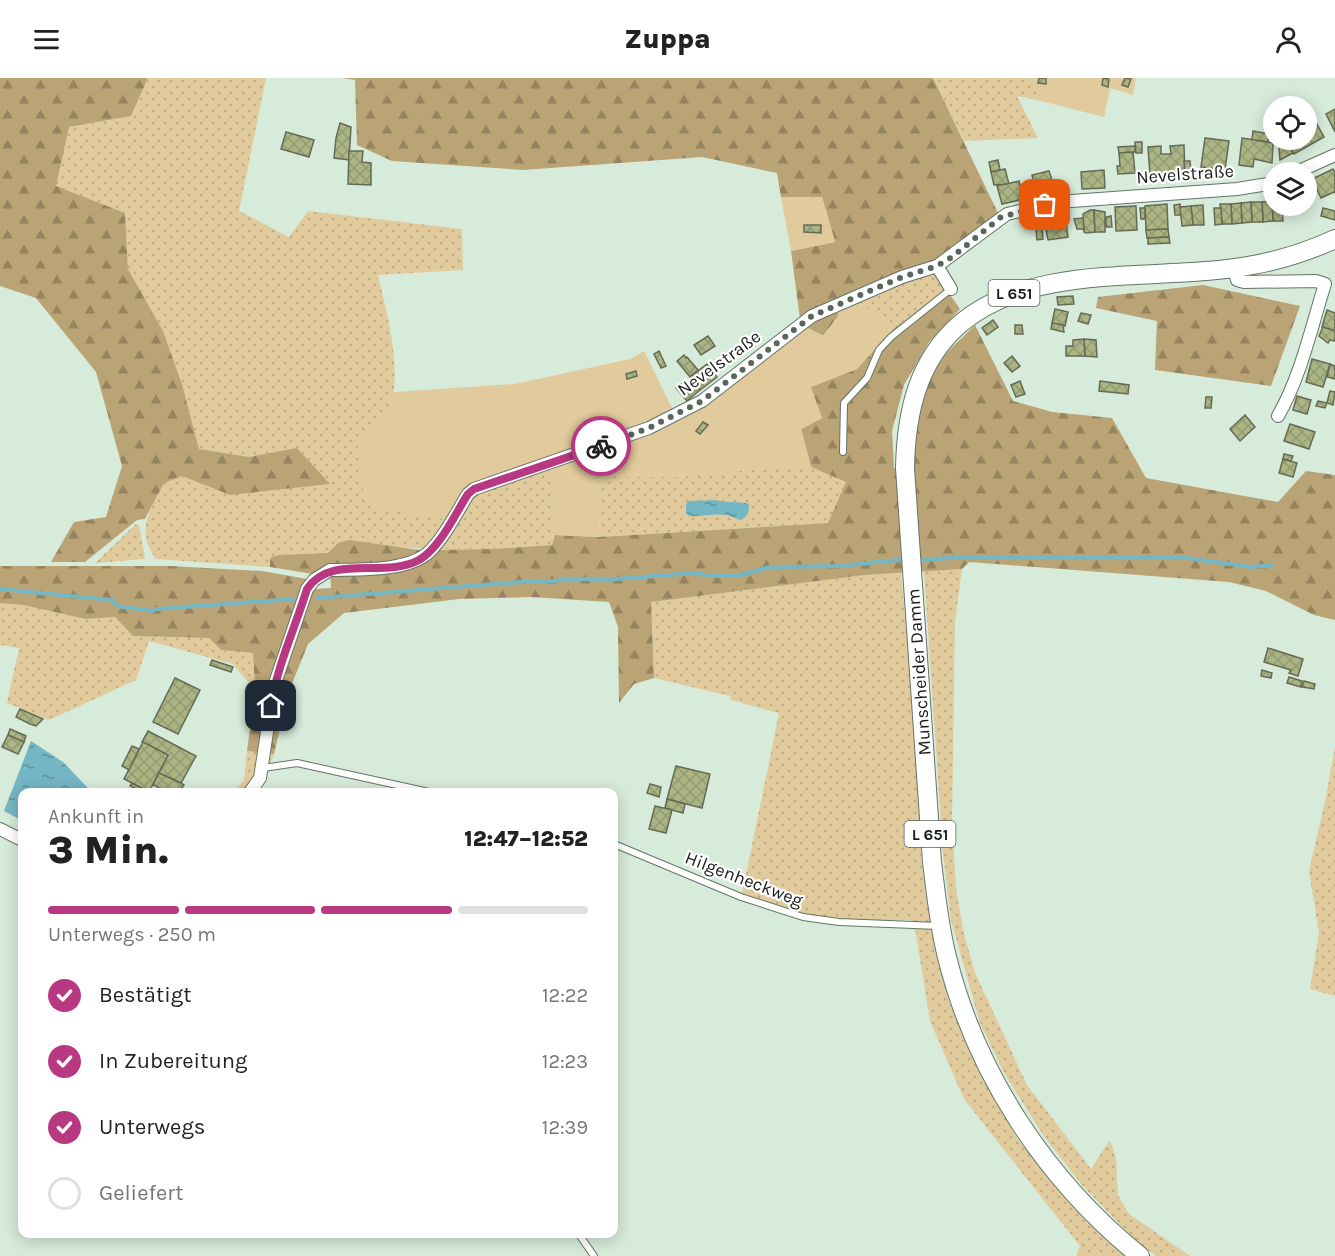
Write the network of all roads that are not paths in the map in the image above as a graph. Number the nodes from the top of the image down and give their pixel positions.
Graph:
1 (1335, 155) edge
2 (1317, 163) edge
3 (1263, 185) edge
4 (1335, 238) edge
5 (937, 266) junction
6 (1234, 268) junction
7 (951, 290) joint
8 (1278, 416) dead end
9 (843, 452) dead end
10 (263, 768) junction
11 (253, 788) edge
12 (411, 788) edge
13 (0, 829) edge
14 (18, 838) edge
15 (618, 846) edge
16 (940, 926) junction
17 (581, 1238) edge
18 (594, 1256) edge
19 (1140, 1256) edge

1 - 2 street
3 - 5 street, Nevelstraße
4 - 6 main road, Munscheider Damm / L 651
5 - 7 street
5 - 10 street, Nevelstraße
6 - 8 street
6 - 16 main road, Munscheider Damm / L 651
7 - 9 lane
10 - 11 street, Nevelstraße
10 - 12 lane
13 - 14 street
15 - 16 lane, Hilgenheckweg
16 - 19 main road, Munscheider Damm / L 651
17 - 18 lane

